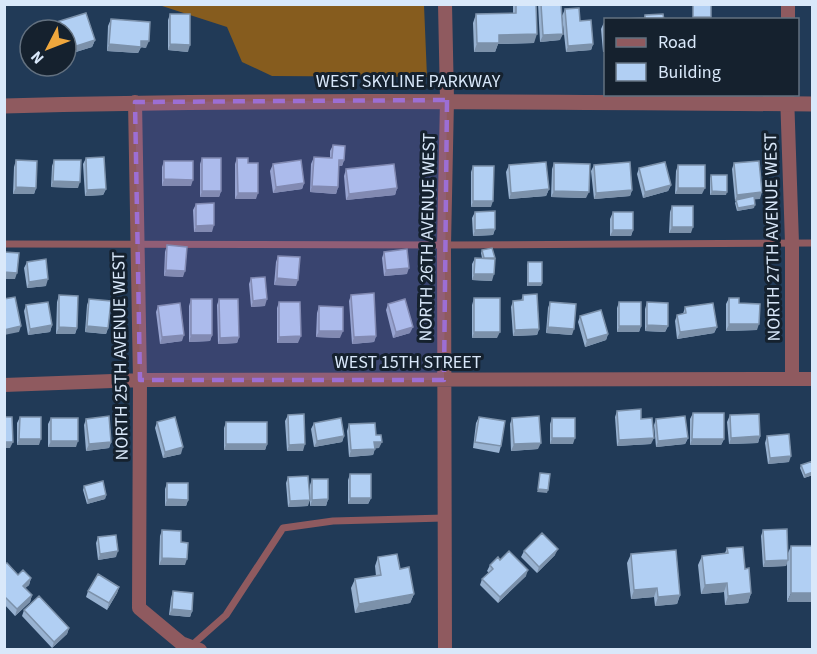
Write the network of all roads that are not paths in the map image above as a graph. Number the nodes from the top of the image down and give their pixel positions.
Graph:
1 (445, 4) edge
2 (787, 99) edge
3 (447, 100) junction
4 (135, 102) junction
5 (813, 104) edge
6 (4, 106) edge
7 (136, 243) junction
8 (792, 243) junction
9 (813, 243) edge
10 (4, 244) edge
11 (444, 245) junction
12 (792, 379) junction
13 (813, 379) edge
14 (140, 380) junction
15 (444, 381) junction
16 (4, 385) edge
17 (444, 518) junction
18 (195, 648) edge
19 (445, 650) edge

1 - 3 street, NORTH 26TH AVENUE WEST
2 - 3 street, WEST SKYLINE PARKWAY
2 - 5 street, WEST SKYLINE PARKWAY
2 - 8 street, NORTH 27TH AVENUE WEST
3 - 4 street, WEST SKYLINE PARKWAY
3 - 11 street, NORTH 26TH AVENUE WEST
4 - 6 street, WEST SKYLINE PARKWAY
4 - 7 street, NORTH 25TH AVENUE WEST
7 - 10 lane
7 - 11 lane
7 - 14 street, NORTH 25TH AVENUE WEST
8 - 9 lane
8 - 11 lane
8 - 12 street, NORTH 27TH AVENUE WEST
11 - 15 street, NORTH 26TH AVENUE WEST
12 - 13 street, WEST 15TH STREET
12 - 15 street, WEST 15TH STREET
14 - 15 street, WEST 15TH STREET
14 - 16 street, WEST 15TH STREET
14 - 18 street, NORTH 25TH AVENUE WEST
15 - 17 street, NORTH 26TH AVENUE WEST
17 - 18 lane
17 - 19 street, NORTH 26TH AVENUE WEST

